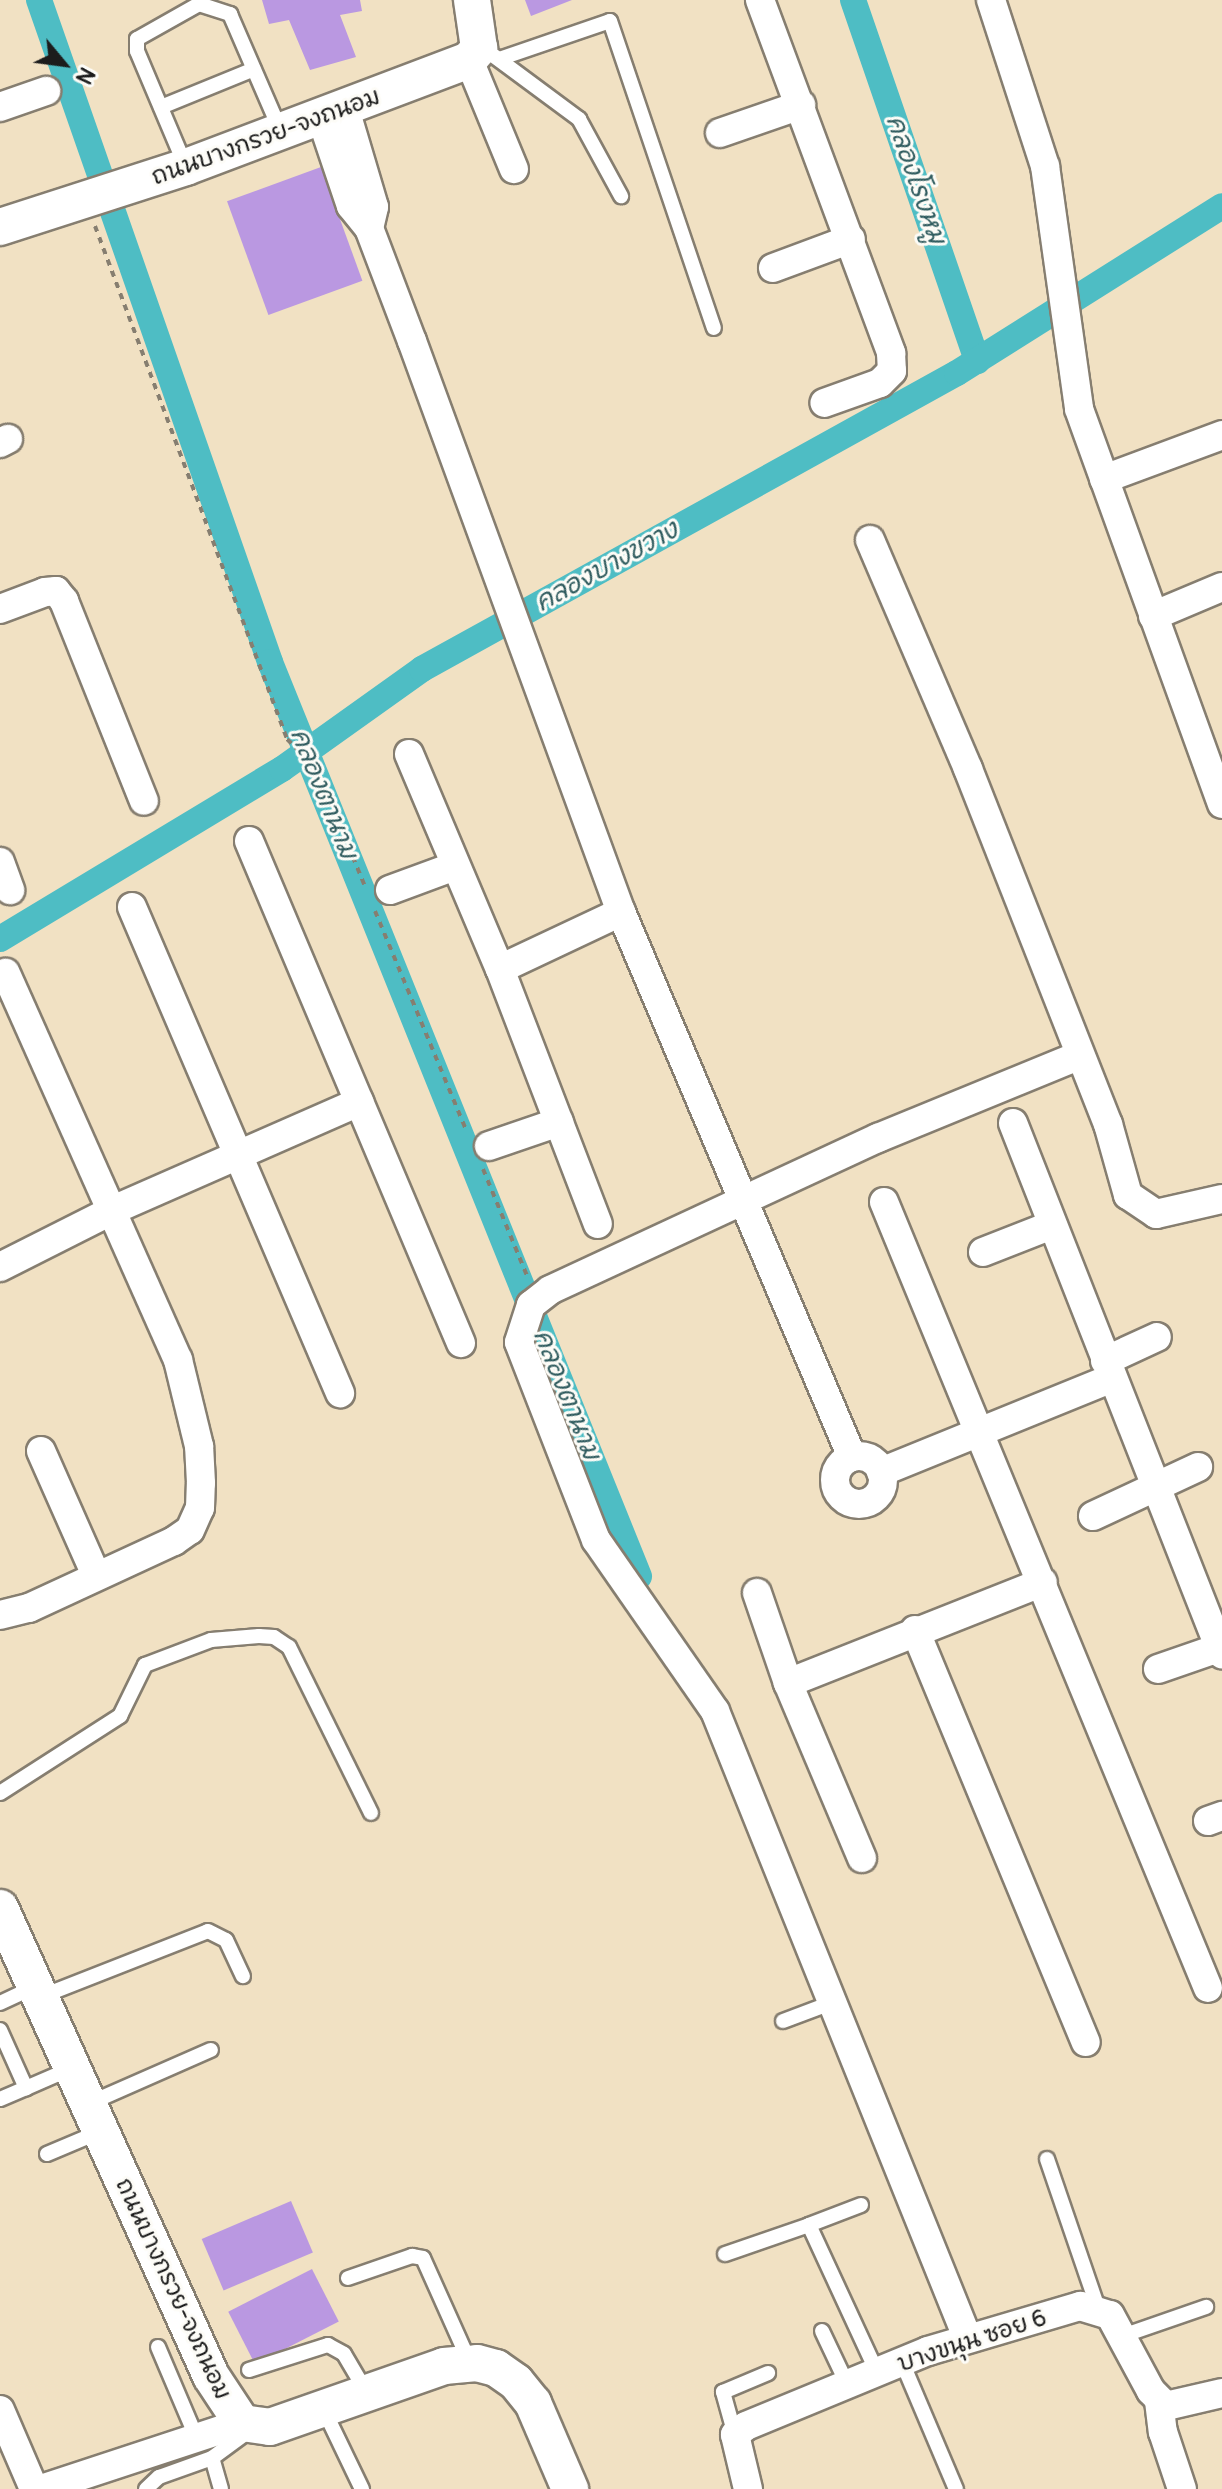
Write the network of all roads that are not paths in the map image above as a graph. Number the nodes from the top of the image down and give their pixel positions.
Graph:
1 (472, 0) edge
2 (760, 0) edge
3 (991, 0) edge
4 (482, 56) junction
5 (254, 69) junction
6 (46, 91) dead end
7 (801, 105) junction
8 (0, 107) edge
9 (161, 107) junction
10 (333, 113) junction
11 (281, 132) junction
12 (720, 133) dead end
13 (186, 167) junction
14 (514, 169) dead end
15 (621, 196) dead end
16 (0, 227) edge
17 (851, 239) junction
18 (773, 268) dead end
19 (714, 328) dead end
20 (824, 403) dead end
21 (1222, 435) edge
22 (1104, 479) junction
23 (870, 540) dead end
24 (1222, 587) edge
25 (0, 609) edge
26 (1153, 616) junction
27 (1210, 740) edge
28 (409, 754) dead end
29 (144, 801) dead end
30 (1222, 804) edge
31 (249, 841) dead end
32 (0, 862) edge
33 (455, 866) junction
34 (10, 890) dead end
35 (390, 890) dead end
36 (132, 907) dead end
37 (621, 912) junction
38 (500, 969) junction
39 (6, 973) dead end
40 (1078, 1056) junction
41 (359, 1102) junction
42 (559, 1122) junction
43 (1013, 1123) dead end
44 (480, 1150) road end
45 (241, 1155) junction
46 (1222, 1199) edge
47 (884, 1202) dead end
48 (745, 1203) junction
49 (113, 1210) junction
50 (598, 1224) dead end
51 (1052, 1225) junction
52 (983, 1252) dead end
53 (0, 1267) edge
54 (1157, 1337) dead end
55 (461, 1343) dead end
56 (1108, 1370) junction
57 (340, 1393) dead end
58 (979, 1435) junction
59 (41, 1451) dead end
60 (852, 1457) junction
61 (1198, 1467) dead end
62 (881, 1472) junction
63 (1160, 1488) junction
64 (1093, 1516) dead end
65 (96, 1575) junction
66 (1043, 1582) junction
67 (757, 1593) dead end
68 (0, 1615) edge
69 (915, 1630) junction
70 (1221, 1650) edge
71 (1158, 1669) dead end
72 (788, 1683) junction
73 (0, 1793) edge
74 (371, 1813) dead end
75 (862, 1858) dead end
76 (0, 1908) edge
77 (243, 1976) dead end
78 (1208, 1988) dead end
79 (37, 1992) junction
80 (0, 2003) edge
81 (831, 2003) junction
82 (783, 2021) dead end
83 (0, 2030) edge
84 (1086, 2042) dead end
85 (211, 2050) dead end
86 (71, 2069) junction
87 (26, 2088) junction
88 (0, 2099) edge
89 (93, 2119) junction
90 (47, 2154) dead end
91 (1047, 2159) dead end
92 (861, 2205) dead end
93 (809, 2225) junction
94 (725, 2254) dead end
95 (348, 2278) dead end
96 (1206, 2307) dead end
97 (1098, 2308) junction
98 (822, 2331) dead end
99 (1125, 2335) junction
100 (967, 2337) junction
101 (158, 2347) dead end
102 (470, 2364) junction
103 (890, 2367) junction
104 (249, 2370) dead end
105 (768, 2373) dead end
106 (847, 2384) junction
107 (367, 2393) junction
108 (1222, 2393) edge
109 (1159, 2401) junction
110 (323, 2408) junction
111 (0, 2410) edge
112 (248, 2425) junction
113 (735, 2435) junction
114 (204, 2449) junction
115 (34, 2489) edge
116 (41, 2489) edge
117 (146, 2489) edge
118 (221, 2489) edge
119 (362, 2489) edge
120 (570, 2489) edge
121 (748, 2489) edge
122 (956, 2489) edge
123 (1182, 2489) edge

1 - 4 street
2 - 7 street
3 - 22 street
4 - 10 street, ถนนบางกรวย-จงถนอม
4 - 14 street
4 - 15 lane
4 - 19 lane
5 - 9 lane
5 - 9 lane
5 - 11 lane
6 - 8 street
7 - 12 street
7 - 17 street
9 - 13 lane
10 - 11 street, ถนนบางกรวย-จงถนอม
10 - 37 street
11 - 13 street, ถนนบางกรวย-จงถนอม
13 - 16 street, ถนนบางกรวย-จงถนอม
17 - 18 street
17 - 20 street
21 - 22 street
22 - 26 street
23 - 40 street
24 - 26 street
25 - 29 street
26 - 27 street
27 - 30 street
28 - 33 street
31 - 41 street
32 - 34 street
33 - 35 street
33 - 38 street
36 - 45 street
37 - 38 street
37 - 48 street
38 - 42 street
39 - 49 street
40 - 46 street
40 - 48 street
41 - 45 street
41 - 55 street
42 - 44 street
42 - 50 street
43 - 51 street
45 - 49 street
45 - 57 street
47 - 58 street
48 - 60 street
48 - 81 street
49 - 53 street
49 - 65 street
51 - 52 street
51 - 56 street
54 - 56 street
56 - 58 street
56 - 63 street
58 - 62 street
58 - 66 street
59 - 65 street
60 - 62 street
60 - 62 street
61 - 63 street
63 - 64 street
63 - 70 street
65 - 68 street
66 - 69 street
66 - 78 street
67 - 72 street
69 - 72 street
69 - 84 street
70 - 71 street
72 - 75 street
73 - 74 lane
76 - 79 street, ถนนบางกรวย-จงถนอม
77 - 79 lane
79 - 80 lane
79 - 86 street, ถนนบางกรวย-จงถนอม
81 - 82 lane
81 - 100 street
83 - 87 lane
85 - 89 lane
86 - 87 lane
86 - 89 street, ถนนบางกรวย-จงถนอม
87 - 88 lane
89 - 90 lane
89 - 112 street, ถนนบางกรวย-จงถนอม
91 - 97 lane
92 - 93 lane
93 - 94 lane
93 - 103 lane
95 - 102 lane
96 - 99 lane
97 - 99 street
97 - 100 street, บางขนุน ซอย 6
98 - 106 lane
99 - 109 street
100 - 103 street, บางขนุน ซอย 6
101 - 114 lane
102 - 107 street
102 - 120 street
103 - 106 street, บางขนุน ซอย 6
103 - 122 lane
104 - 107 lane
105 - 113 lane
106 - 113 street, บางขนุน ซอย 6
107 - 110 street
108 - 109 street
109 - 123 street
110 - 112 street
110 - 119 lane
111 - 115 street
112 - 114 street
113 - 121 street
114 - 116 street
114 - 117 lane
114 - 118 lane

